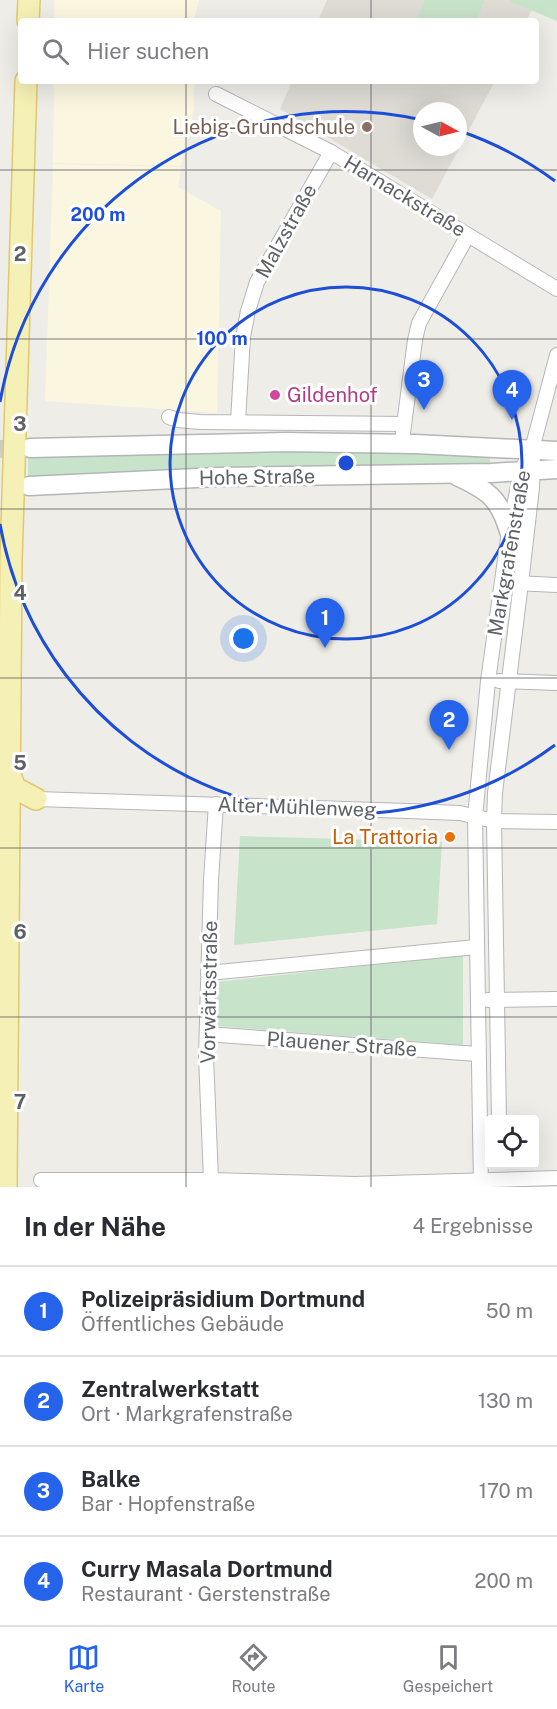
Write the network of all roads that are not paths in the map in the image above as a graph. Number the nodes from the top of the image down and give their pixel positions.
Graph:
1 (29, 0) edge
2 (28, 18) edge
3 (26, 84) edge
4 (216, 94) dead end
5 (331, 152) junction
6 (468, 235) junction
7 (557, 289) edge
8 (557, 355) edge
9 (169, 417) dead end
10 (238, 421) junction
11 (404, 424) junction
12 (402, 444) junction
13 (30, 448) tunnel mouth
14 (532, 449) junction
15 (557, 451) edge
16 (557, 469) edge
17 (527, 471) junction
18 (453, 474) junction
19 (29, 486) dead end
20 (509, 531) junction
21 (501, 582) junction
22 (521, 584) junction
23 (557, 585) edge
24 (488, 681) junction
25 (508, 681) junction
26 (557, 683) edge
27 (10, 775) junction
28 (36, 800) junction
29 (216, 804) junction
30 (475, 817) junction
31 (10, 819) junction
32 (494, 821) junction
33 (557, 822) edge
34 (476, 947) junction
35 (208, 973) junction
36 (557, 999) edge
37 (477, 1000) junction
38 (497, 1000) junction
39 (207, 1034) junction
40 (477, 1054) junction
41 (499, 1115) edge
42 (557, 1178) edge
43 (41, 1180) dead end
44 (211, 1180) junction
45 (481, 1183) edge
46 (500, 1183) edge
47 (196, 1184) edge
48 (356, 1185) edge
49 (6, 1187) edge

1 - 2 main road
3 - 27 main road
4 - 5 street, Harnackstraße
5 - 6 street, Harnackstraße
5 - 10 street, Malzstraße
6 - 7 street, Harnackstraße
6 - 11 street
8 - 14 street, Markgrafenstraße
9 - 10 street
10 - 11 street
11 - 12 street
12 - 13 main road, Hohe Straße
12 - 14 main road, Hohe Straße
14 - 15 main road, Hohe Straße
14 - 17 street, Markgrafenstraße
16 - 17 main road, Hohe Straße
17 - 18 main road, Hohe Straße
17 - 20 street, Markgrafenstraße
17 - 22 street, Markgrafenstraße
18 - 19 main road, Hohe Straße
18 - 20 main road
20 - 21 street, Markgrafenstraße
21 - 22 street
21 - 24 street, Markgrafenstraße
22 - 23 street
22 - 25 street, Markgrafenstraße
24 - 25 street
24 - 30 street, Markgrafenstraße
25 - 26 street
25 - 32 street, Markgrafenstraße
27 - 28 main road
27 - 31 main road
28 - 29 street, Alter Mühlenweg
28 - 31 main road
29 - 30 street, Alter Mühlenweg
29 - 35 street, Vorwärtsstraße
30 - 32 street, Alter Mühlenweg
30 - 34 street, Markgrafenstraße
31 - 49 main road
32 - 33 street, Alter Mühlenweg
32 - 38 street, Markgrafenstraße
34 - 35 street
34 - 37 street, Markgrafenstraße
35 - 39 street, Vorwärtsstraße
36 - 38 street
37 - 38 street
37 - 40 street, Markgrafenstraße
38 - 41 street, Markgrafenstraße
39 - 40 street, Plauener Straße
39 - 44 street, Vorwärtsstraße
40 - 45 street, Markgrafenstraße
42 - 46 street
43 - 47 street
44 - 47 street
44 - 48 street
45 - 46 street
45 - 48 street

